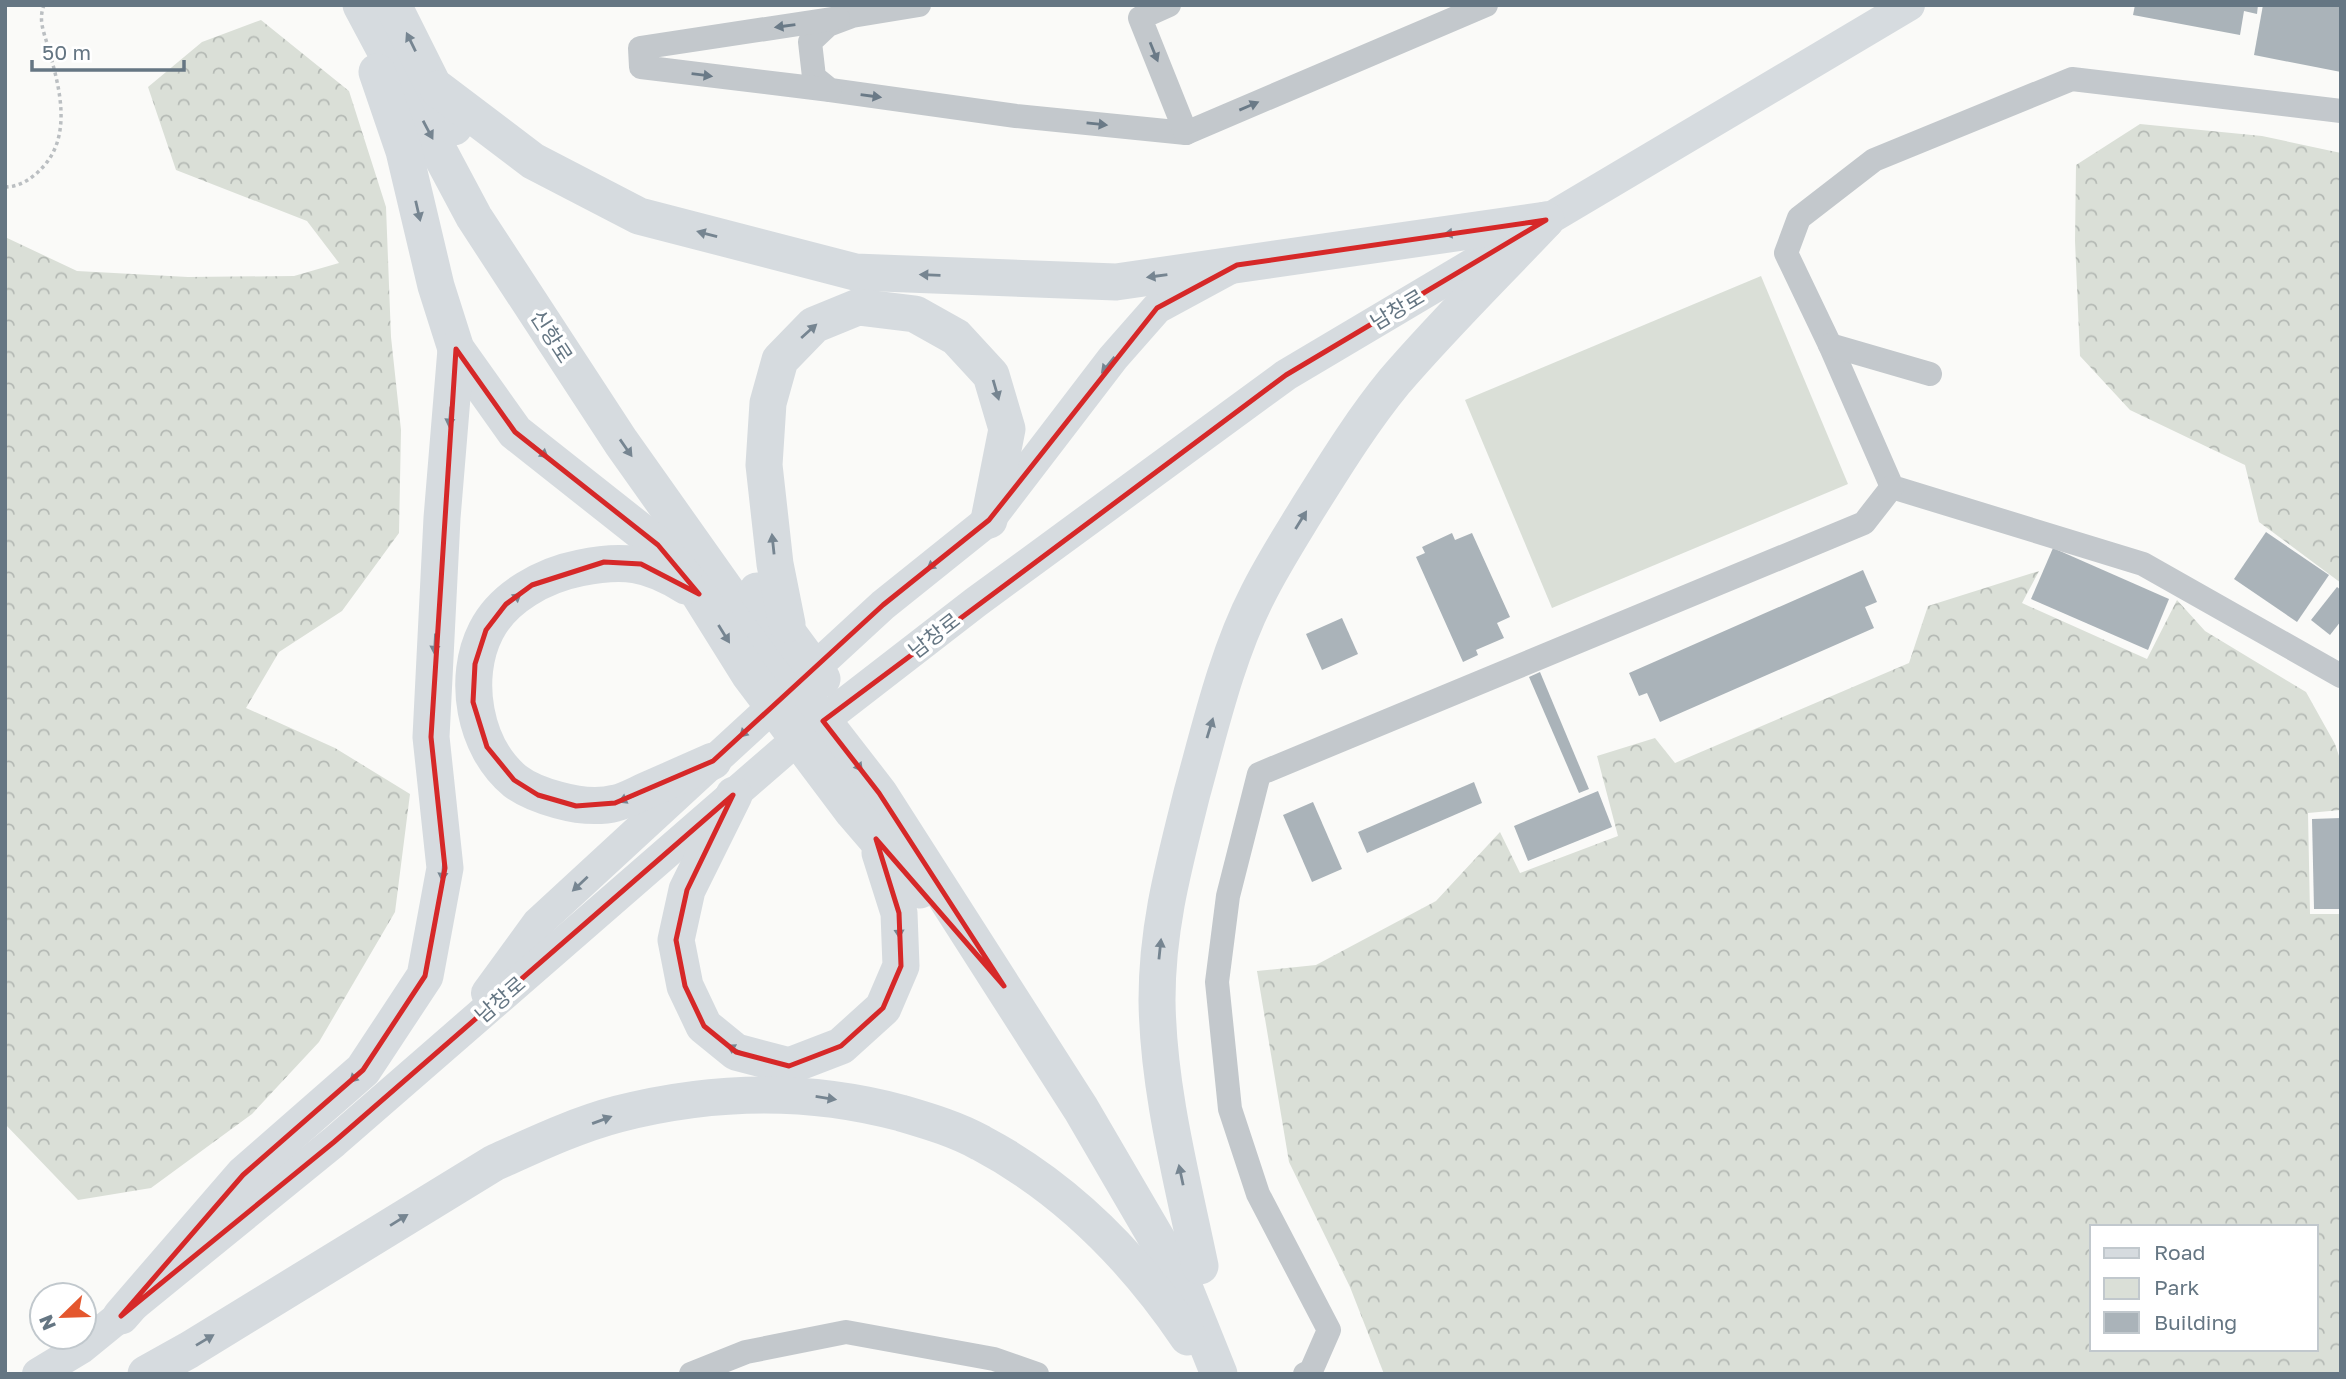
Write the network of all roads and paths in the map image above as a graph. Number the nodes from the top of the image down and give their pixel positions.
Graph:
1 (44, 5) edge
2 (354, 5) edge
3 (361, 5) edge
4 (393, 5) edge
5 (919, 5) edge
6 (1486, 5) edge
7 (1909, 5) edge
8 (1163, 6) edge
9 (852, 16) junction
10 (433, 84) junction
11 (830, 90) junction
12 (2341, 111) edge
13 (1186, 133) junction
14 (5, 187) edge
15 (1546, 220) junction
16 (1237, 265) junction
17 (1830, 345) junction
18 (456, 349) junction
19 (1930, 374) dead end
20 (1892, 487) junction
21 (989, 520) junction
22 (699, 594) junction
23 (769, 654) junction
24 (2341, 676) edge
25 (713, 761) junction
26 (734, 794) junction
27 (876, 805) junction
28 (453, 1039) junction
29 (1200, 1266) junction
30 (121, 1316) junction
31 (38, 1374) edge
32 (146, 1374) edge
33 (691, 1374) edge
34 (1037, 1374) edge
35 (1213, 1374) edge
36 (1219, 1374) edge
37 (1245, 1374) edge
38 (1305, 1374) edge

1 - 14 path
2 -> 18 highway
3 -> 23 highway, 신항로
10 -> 4 highway, 신항로
5 - 9 street
13 -> 6 street
7 - 15 main road, 남창로
8 -> 13 street
9 - 11 street
9 -> 11 street
16 -> 10 highway
10 - 23 highway, 신항로
11 -> 13 street
12 - 17 street
15 -> 16 highway
15 - 26 main road, 남창로
29 -> 15 highway
16 -> 21 main road
17 - 19 street
17 - 20 street
18 -> 22 highway
18 -> 30 highway
20 - 24 street
20 - 38 street
23 -> 21 highway
21 -> 25 main road
22 -> 23 highway
25 -> 22 highway
23 - 27 highway
25 -> 28 main road
27 -> 26 highway
26 - 28 main road, 남창로
27 - 29 highway
27 - 36 highway
28 - 30 main road, 남창로
29 - 37 highway
30 - 31 main road, 남창로
32 -> 35 highway
33 - 34 street

